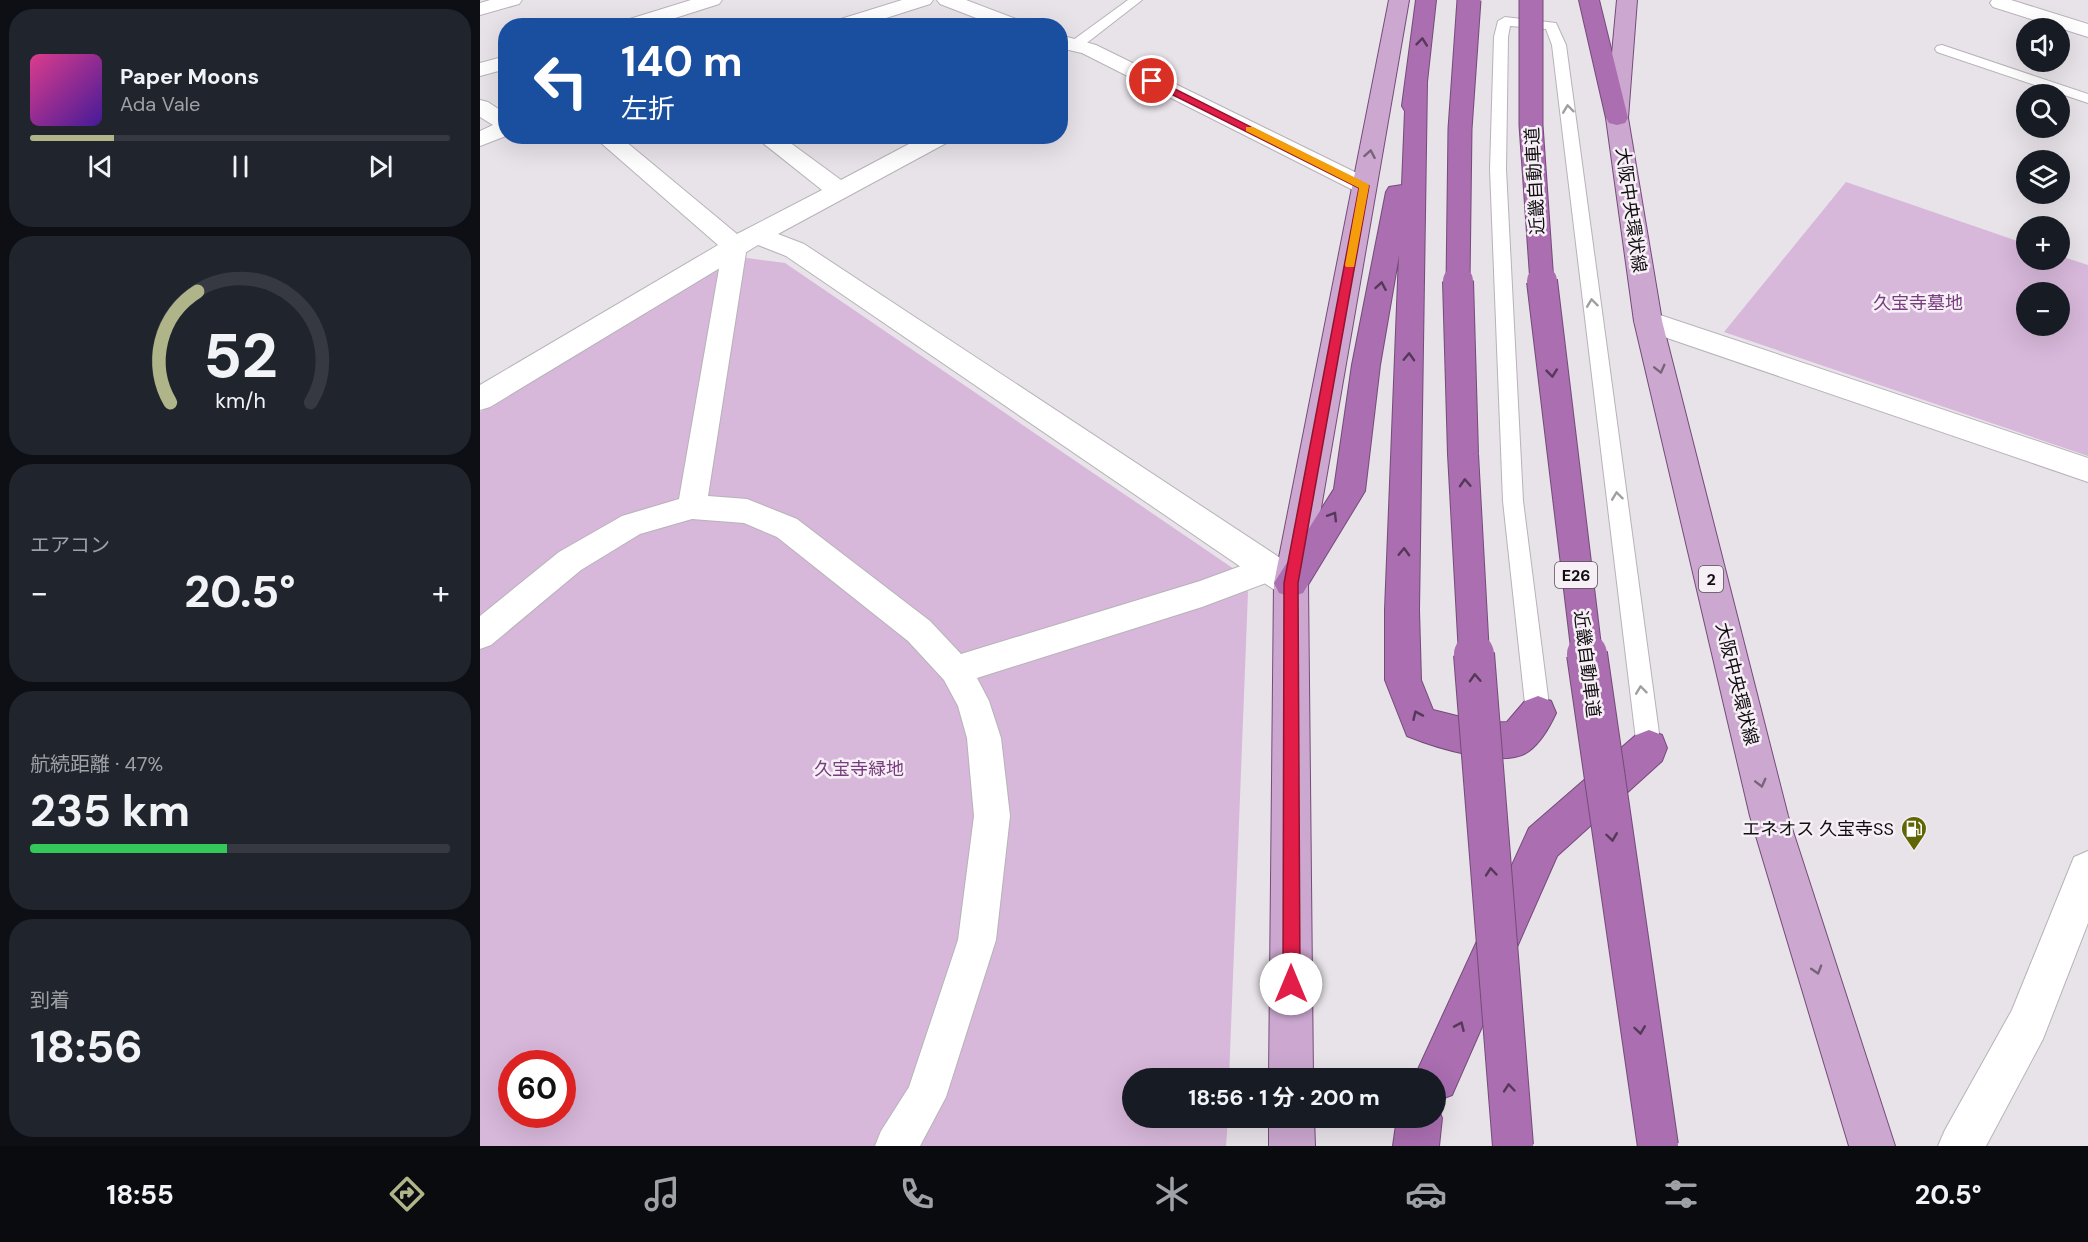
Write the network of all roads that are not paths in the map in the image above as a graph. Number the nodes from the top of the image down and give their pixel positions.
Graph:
1 (512, 0) edge
2 (712, 0) edge
3 (923, 0) edge
4 (946, 0) edge
5 (1136, 0) edge
6 (1399, 0) edge
7 (1426, 0) edge
8 (1469, 0) edge
9 (1531, 0) edge
10 (1589, 0) edge
11 (1627, 0) edge
12 (2000, 3) dead end
13 (895, 8) junction
14 (480, 9) edge
15 (653, 18) edge
16 (863, 18) edge
17 (912, 18) edge
18 (995, 18) edge
19 (2088, 31) edge
20 (1068, 46) edge
21 (1068, 48) edge
22 (1942, 49) dead end
23 (498, 64) edge
24 (480, 70) edge
25 (1417, 84) junction
26 (2088, 99) edge
27 (480, 107) edge
28 (1617, 118) junction
29 (498, 120) edge
30 (498, 130) edge
31 (480, 139) edge
32 (615, 144) edge
33 (776, 144) edge
34 (927, 144) edge
35 (1364, 186) junction
36 (840, 191) junction
37 (747, 241) junction
38 (1648, 321) junction
39 (480, 399) edge
40 (2088, 470) edge
41 (692, 507) junction
42 (1280, 576) junction
43 (480, 635) edge
44 (956, 670) junction
45 (1538, 712) joint
46 (1649, 748) joint
47 (2088, 871) edge
48 (1292, 1068) edge
49 (1441, 1068) edge
50 (1292, 1128) edge
51 (1418, 1128) edge
52 (896, 1146) edge
53 (1292, 1146) edge
54 (1416, 1146) edge
55 (1513, 1146) edge
56 (1658, 1146) edge
57 (1872, 1146) edge
58 (1961, 1146) edge

1 - 14 street
2 - 15 street
3 - 13 street
4 - 18 street
5 - 20 lane
35 -> 6 main road
25 -> 7 highway
55 -> 8 highway, bridge
9 -> 56 highway, 近畿自動車道 / E26, bridge
10 - 28 highway
11 - 28 main road, 大阪中央環状線 / 2
12 - 19 street
13 - 16 street
13 - 17 street
21 - 35 street
22 - 26 lane
23 - 24 street
42 -> 25 highway
45 -> 25 highway
27 - 29 street
28 - 38 main road, 大阪中央環状線 / 2
30 - 31 street
32 - 37 street
33 - 36 street
34 - 36 street
35 - 42 main road
36 - 37 street
37 - 39 street
37 - 41 street
37 - 42 street
38 - 40 street
38 -> 57 main road, 大阪中央環状線 / 2
41 - 43 street
41 - 44 street
42 - 44 street
42 - 48 main road
44 - 52 street
46 -> 45 lane
49 -> 46 highway
47 - 58 street
50 - 53 main road
51 - 54 highway

